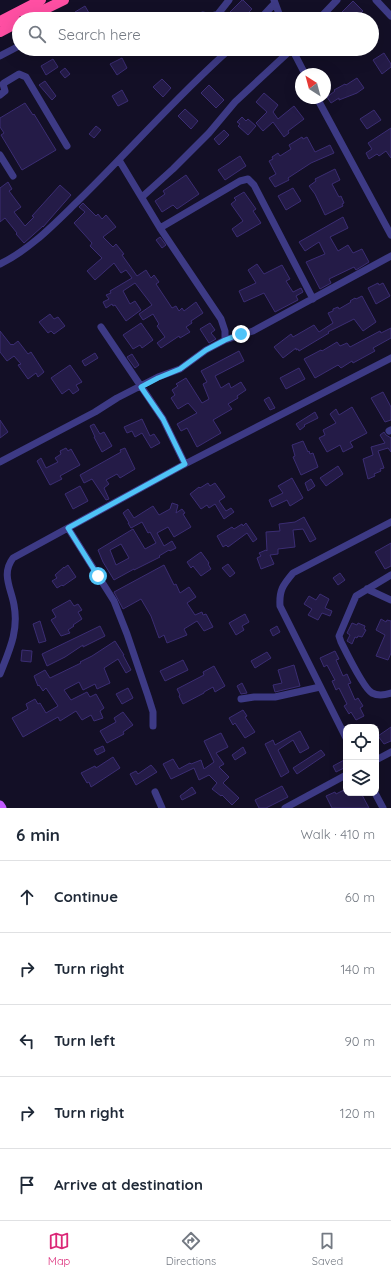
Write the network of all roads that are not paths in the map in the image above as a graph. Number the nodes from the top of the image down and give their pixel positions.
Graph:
1 (41, 0) edge
2 (64, 0) edge
3 (229, 0) edge
4 (337, 0) edge
5 (376, 0) edge
6 (274, 2) edge
7 (18, 12) edge
8 (39, 12) edge
9 (220, 12) edge
10 (266, 12) edge
11 (278, 12) edge
12 (326, 12) edge
13 (12, 15) edge
14 (391, 16) edge
15 (0, 21) edge
16 (12, 26) edge
17 (0, 32) edge
18 (12, 50) edge
19 (0, 56) edge
20 (222, 56) edge
21 (284, 56) edge
22 (296, 56) edge
23 (302, 68) edge
24 (0, 95) edge
25 (320, 104) edge
26 (67, 146) dead end
27 (0, 155) edge
28 (119, 160) junction
29 (13, 176) dead end
30 (142, 197) junction
31 (160, 228) junction
32 (391, 235) edge
33 (391, 256) edge
34 (0, 264) edge
35 (313, 299) junction
36 (101, 326) dead end
37 (225, 340) junction
38 (391, 358) edge
39 (141, 387) junction
40 (0, 462) edge
41 (185, 464) junction
42 (391, 522) edge
43 (68, 528) junction
44 (391, 575) edge
45 (367, 588) junction
46 (391, 600) edge
47 (0, 674) edge
48 (320, 687) junction
49 (391, 693) edge
50 (241, 699) dead end
51 (154, 726) dead end
52 (343, 732) edge
53 (391, 752) edge
54 (379, 758) edge
55 (343, 777) edge
56 (155, 792) dead end
57 (377, 796) edge
58 (0, 805) edge
59 (2, 808) edge
60 (162, 808) edge
61 (285, 808) edge
62 (383, 808) edge

1 - 7 highway
2 - 8 highway
3 - 9 street
4 - 12 street
5 - 14 street
6 - 10 street
6 - 11 street
13 - 15 highway
16 - 17 highway
18 - 19 street
20 - 28 street
21 - 30 street
22 - 23 street
24 - 26 street
25 - 32 street
27 - 29 street
28 - 30 street
28 - 34 street
30 - 31 street
31 - 35 street
31 - 37 street
33 - 35 street
35 - 37 street
36 - 39 street
37 - 39 street
38 - 41 street
39 - 40 street
39 - 41 street
41 - 43 street
42 - 48 street
43 - 47 street
43 - 51 street
44 - 45 street
45 - 46 street
45 - 49 street
48 - 50 street
48 - 52 street
53 - 54 street
55 - 61 street
56 - 60 street
57 - 62 street
58 - 59 main road

